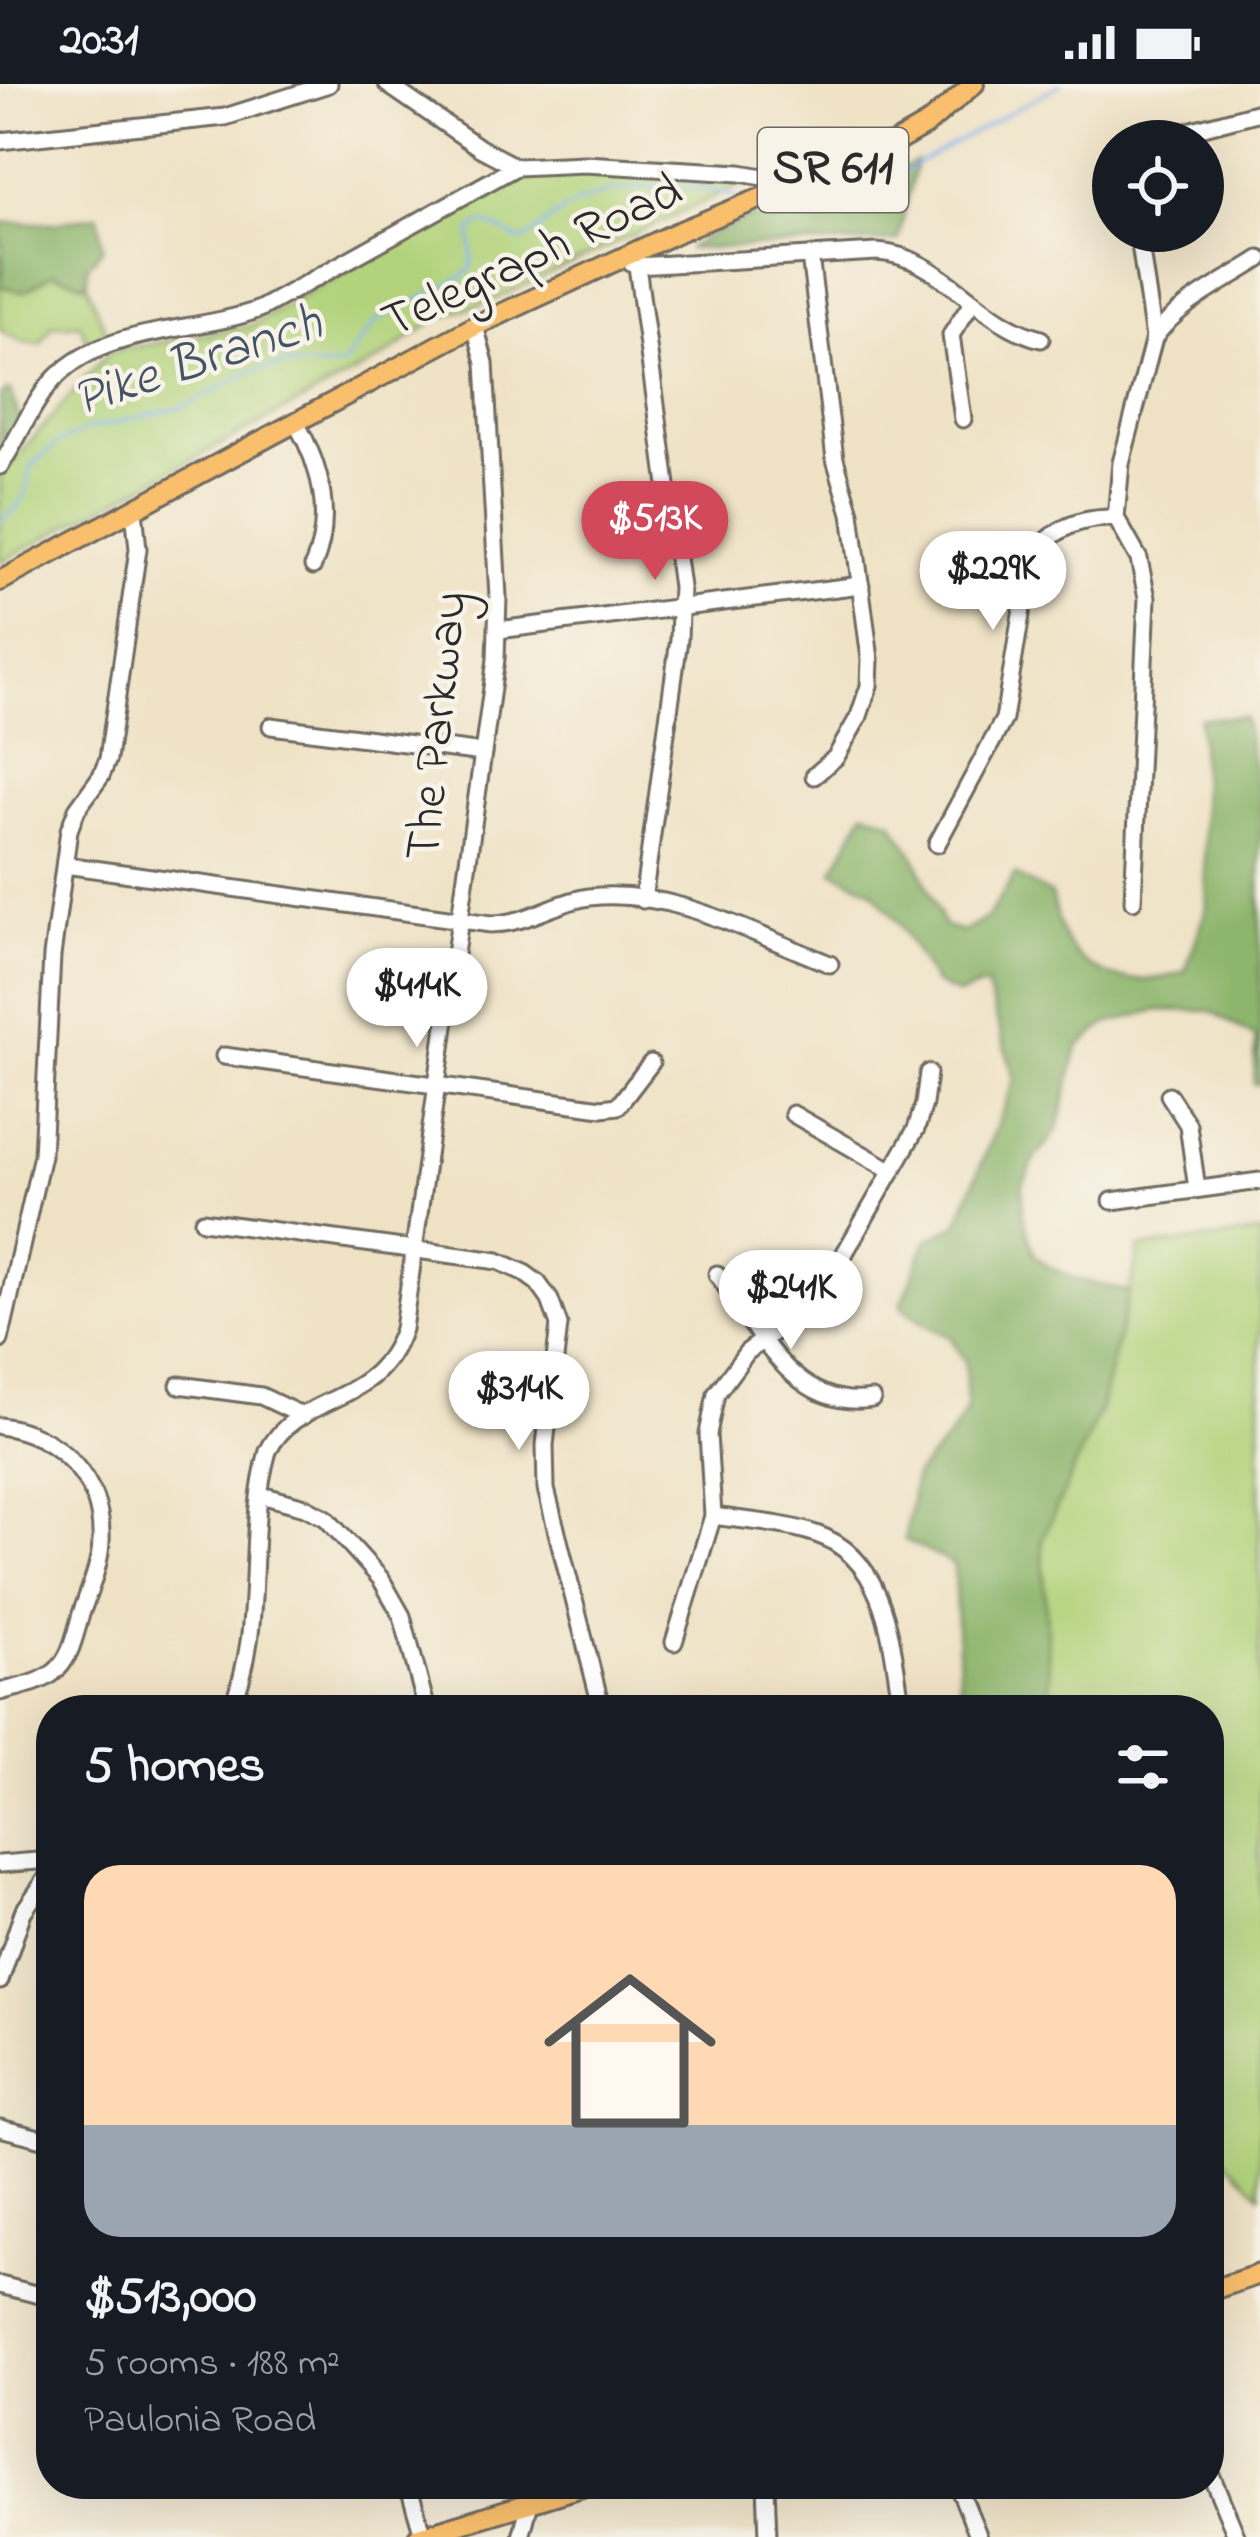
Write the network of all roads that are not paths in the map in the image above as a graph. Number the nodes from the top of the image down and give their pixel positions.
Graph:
1 (328, 84) edge
2 (387, 84) edge
3 (974, 84) edge
4 (1260, 112) edge
5 (1224, 122) edge
6 (0, 141) edge
7 (516, 167) junction
8 (776, 193) junction
9 (1141, 252) edge
10 (809, 256) junction
11 (1260, 259) edge
12 (630, 262) junction
13 (972, 303) junction
14 (476, 326) junction
15 (1154, 338) junction
16 (1041, 339) dead end
17 (963, 419) dead end
18 (296, 423) junction
19 (0, 466) edge
20 (134, 510) junction
21 (1116, 518) junction
22 (313, 566) dead end
23 (0, 581) edge
24 (861, 585) junction
25 (680, 609) junction
26 (498, 630) junction
27 (271, 726) dead end
28 (483, 753) junction
29 (814, 776) dead end
30 (937, 844) dead end
31 (64, 865) junction
32 (643, 900) junction
33 (1133, 902) dead end
34 (460, 920) junction
35 (830, 964) dead end
36 (224, 1056) dead end
37 (651, 1064) dead end
38 (928, 1073) dead end
39 (437, 1085) junction
40 (1169, 1095) dead end
41 (793, 1114) dead end
42 (892, 1171) junction
43 (1260, 1181) edge
44 (1197, 1190) junction
45 (1112, 1201) dead end
46 (202, 1221) dead end
47 (414, 1250) junction
48 (717, 1274) dead end
49 (0, 1340) edge
50 (764, 1340) junction
51 (179, 1385) dead end
52 (872, 1399) dead end
53 (304, 1416) junction
54 (0, 1426) edge
55 (261, 1495) junction
56 (713, 1516) junction
57 (674, 1642) dead end
58 (0, 1692) edge
59 (235, 1695) edge
60 (423, 1695) edge
61 (598, 1695) edge
62 (899, 1695) edge
63 (36, 1861) edge
64 (0, 1864) edge
65 (36, 1894) edge
66 (0, 1981) edge
67 (0, 2128) edge
68 (36, 2137) edge
69 (1260, 2274) edge
70 (0, 2284) edge
71 (1224, 2285) edge
72 (36, 2294) edge
73 (411, 2499) edge
74 (516, 2499) edge
75 (530, 2499) edge
76 (767, 2499) edge
77 (963, 2499) edge
78 (1221, 2499) edge
79 (420, 2536) edge
80 (521, 2537) edge
81 (768, 2537) edge
82 (979, 2537) edge
83 (1237, 2537) edge

1 - 6 street
2 - 7 street
3 - 8 main road, Telegraph Road / SR 611
4 - 5 street
7 - 8 street
7 - 19 street
8 - 12 main road, Telegraph Road / SR 611
9 - 15 street
10 - 12 street
10 - 13 street
10 - 24 street
11 - 15 street
12 - 14 main road, Telegraph Road / SR 611
12 - 25 street
13 - 16 street
13 - 17 street
14 - 18 main road, Telegraph Road / SR 611
14 - 26 street, The Parkway
15 - 21 street
18 - 20 main road, Telegraph Road / SR 611
18 - 22 street
20 - 23 main road, Telegraph Road / SR 611
20 - 31 street
21 - 30 street
21 - 33 street
24 - 25 street
24 - 29 street
25 - 26 street
25 - 32 street
26 - 28 street, The Parkway
27 - 28 street
28 - 34 street, The Parkway
31 - 34 street
31 - 49 street
32 - 34 street
32 - 35 street
34 - 39 street, The Parkway
36 - 39 street
37 - 39 street
38 - 42 street
39 - 47 street, The Parkway
40 - 44 street
41 - 42 street
42 - 50 street
43 - 44 street
44 - 45 street
46 - 47 street
47 - 53 street, The Parkway
47 - 61 street
48 - 50 street
50 - 52 street
50 - 56 street
51 - 53 street
53 - 55 street, The Parkway
54 - 58 street
55 - 59 street, The Parkway
55 - 60 street
56 - 57 street
56 - 62 street
63 - 64 street
65 - 66 street
67 - 68 street
69 - 71 main road
70 - 72 street
73 - 79 street
74 - 79 main road
75 - 80 street
76 - 81 street
77 - 82 street
78 - 83 street

